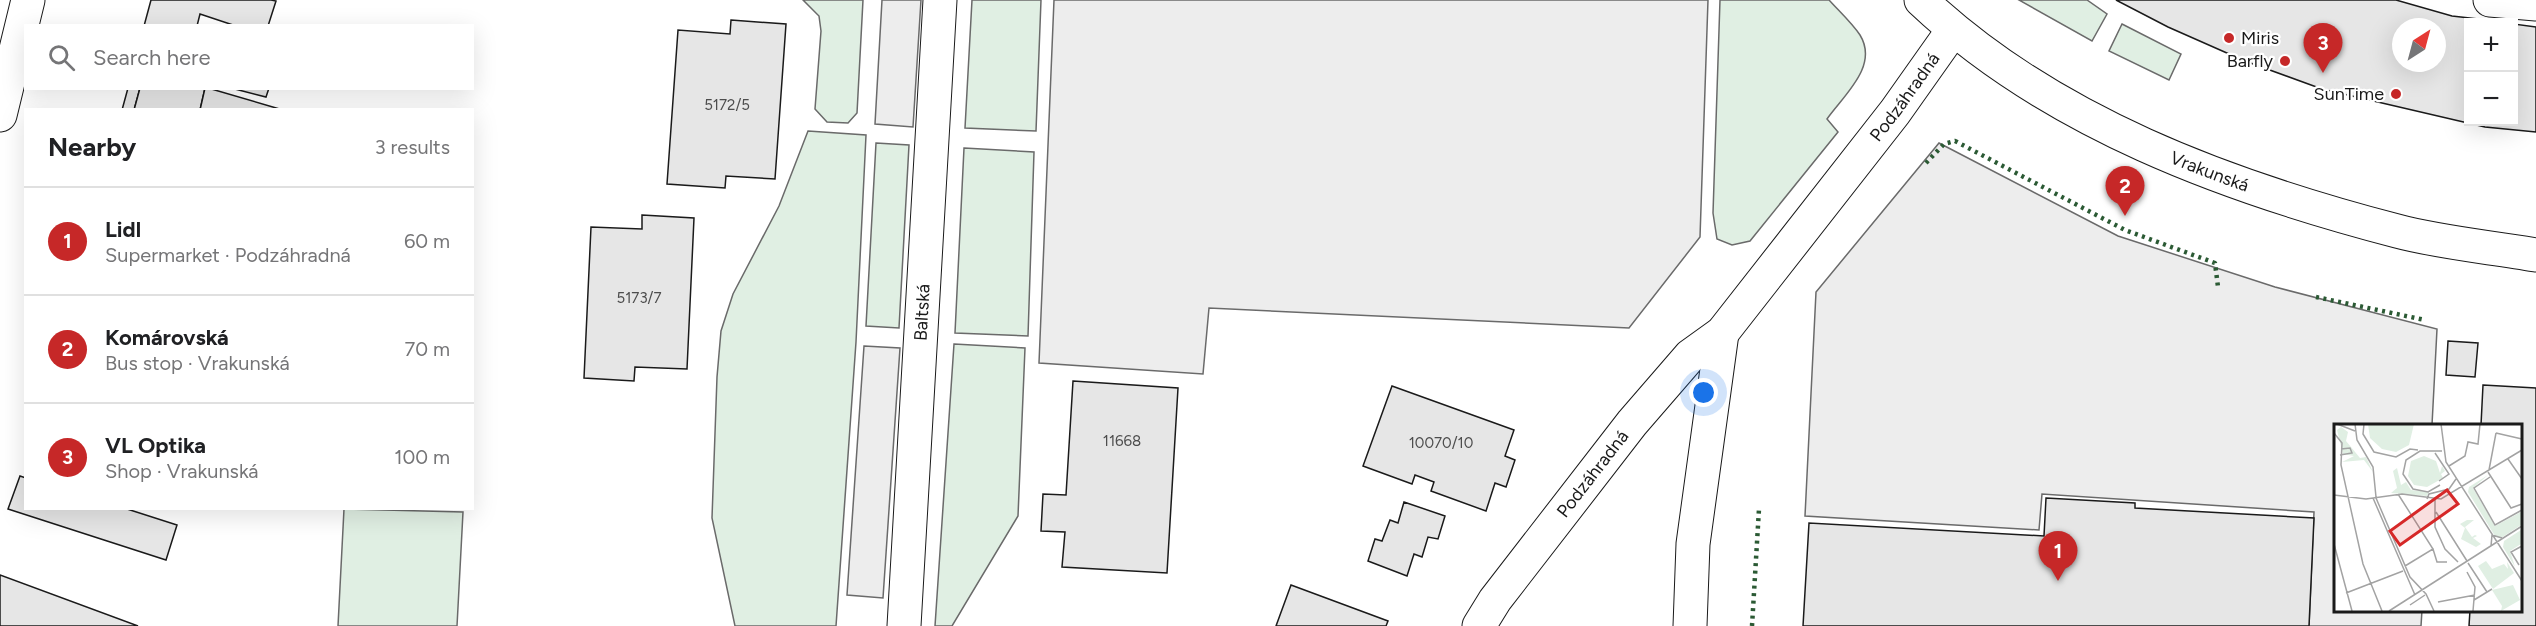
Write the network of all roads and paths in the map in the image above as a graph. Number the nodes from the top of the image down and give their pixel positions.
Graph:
1 (28, 0) edge
2 (940, 0) edge
3 (1921, 0) edge
4 (2490, 0) edge
5 (2536, 4) edge
6 (1953, 30) junction
7 (0, 115) edge
8 (2536, 255) edge
9 (1722, 333) junction
10 (904, 626) edge
11 (1479, 626) edge
12 (1690, 626) edge

1 - 7 street
2 - 10 street, Baltská
3 - 6 street, Vrakunská
4 - 5 street
6 - 8 street, Vrakunská
6 - 9 street, Podzáhradná
9 - 11 street, Podzáhradná
9 - 12 street

